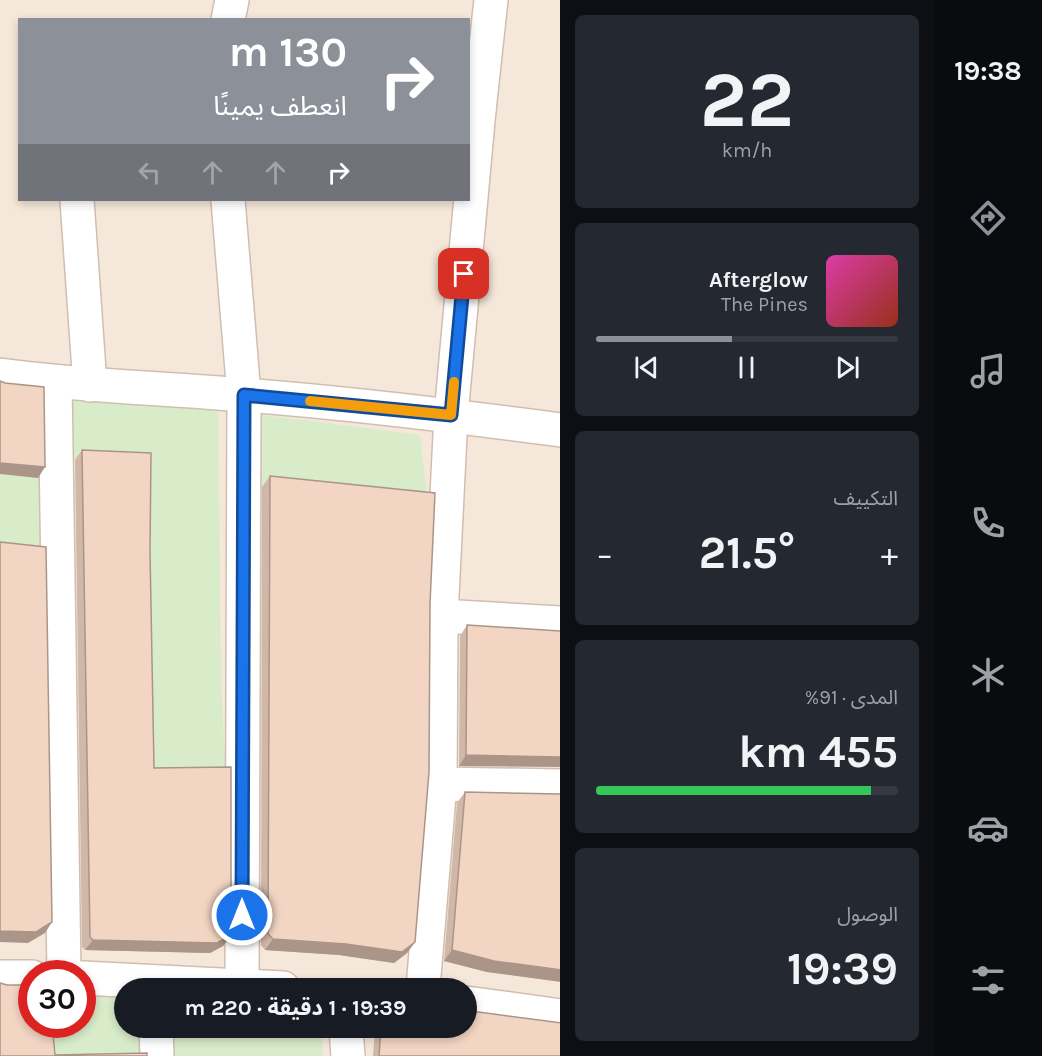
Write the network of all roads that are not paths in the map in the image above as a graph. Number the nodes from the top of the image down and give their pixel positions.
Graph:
1 (232, 0) edge
2 (491, 0) edge
3 (228, 18) edge
4 (474, 109) edge
5 (470, 162) edge
6 (77, 201) edge
7 (228, 201) edge
8 (467, 201) edge
9 (0, 375) edge
10 (55, 382) junction
11 (90, 386) junction
12 (244, 395) junction
13 (451, 415) junction
14 (560, 430) edge
15 (441, 616) junction
16 (560, 623) edge
17 (440, 784) junction
18 (560, 786) edge
19 (64, 960) edge
20 (0, 977) edge
21 (18, 977) edge
22 (242, 978) edge
23 (424, 978) edge
24 (96, 980) edge
25 (114, 982) edge
26 (477, 1005) edge
27 (560, 1016) edge
28 (156, 1038) edge
29 (347, 1038) edge
30 (157, 1056) edge
31 (348, 1056) edge

1 - 3 street
2 - 4 street
4 - 5 street
6 - 11 street
7 - 12 street
8 - 13 street
9 - 10 street
10 - 11 street
10 - 19 street
11 - 12 street
12 - 13 street
12 - 22 street
13 - 14 street
13 - 15 street
15 - 16 street
15 - 17 street
17 - 18 street
17 - 23 street
20 - 21 street
24 - 25 street
26 - 27 street
28 - 30 street
29 - 31 street

